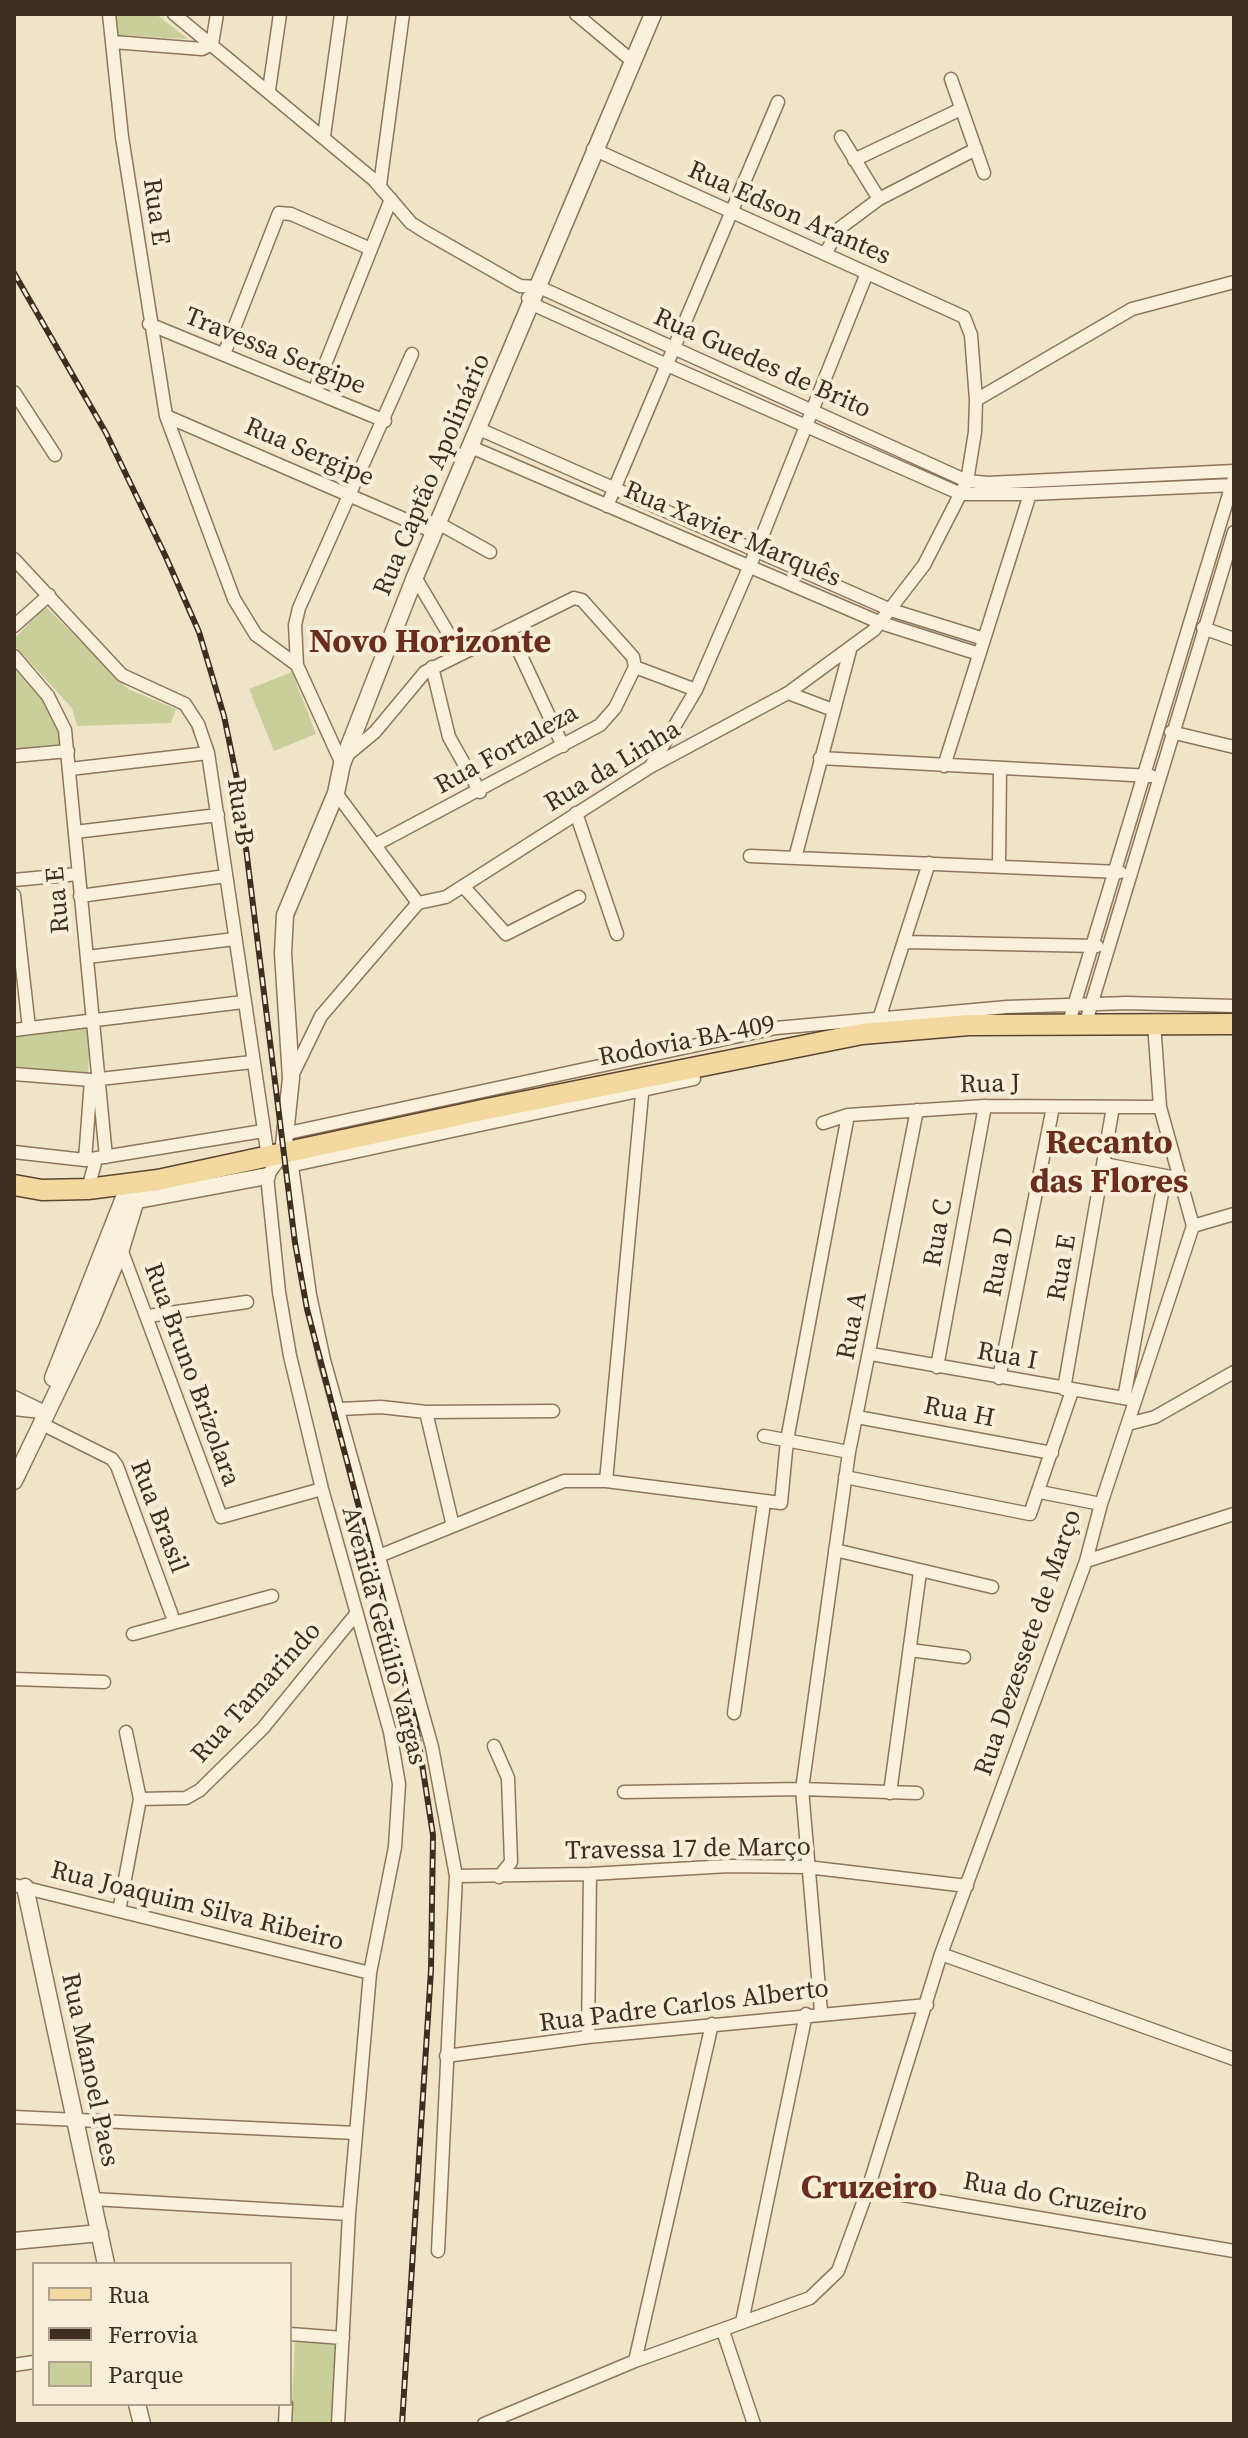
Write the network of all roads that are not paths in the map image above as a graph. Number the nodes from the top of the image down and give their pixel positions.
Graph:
1 (109, 14) edge
2 (174, 14) edge
3 (217, 14) edge
4 (280, 14) edge
5 (341, 14) edge
6 (403, 14) edge
7 (576, 14) edge
8 (653, 14) edge
9 (113, 42) junction
10 (212, 44) junction
11 (631, 60) junction
12 (951, 79) dead end
13 (269, 90) junction
14 (778, 102) dead end
15 (961, 109) junction
16 (324, 136) junction
17 (841, 137) dead end
18 (593, 149) junction
19 (976, 149) junction
20 (854, 160) junction
21 (984, 173) dead end
22 (380, 185) junction
23 (391, 199) junction
24 (879, 199) junction
25 (731, 212) junction
26 (371, 249) junction
27 (825, 254) junction
28 (867, 273) junction
29 (1234, 282) edge
30 (520, 286) junction
31 (539, 287) junction
32 (532, 304) junction
33 (967, 320) joint
34 (149, 324) junction
35 (674, 348) junction
36 (224, 354) junction
37 (412, 354) dead end
38 (667, 365) junction
39 (14, 392) edge
40 (314, 392) junction
41 (976, 400) junction
42 (813, 411) junction
43 (166, 416) junction
44 (385, 421) junction
45 (807, 427) junction
46 (479, 429) junction
47 (471, 447) junction
48 (55, 455) dead end
49 (1234, 471) edge
50 (967, 481) junction
51 (1233, 482) edge
52 (615, 488) junction
53 (961, 494) junction
54 (1030, 494) junction
55 (352, 495) junction
56 (607, 506) junction
57 (436, 528) junction
58 (1234, 532) edge
59 (757, 549) junction
60 (490, 552) dead end
61 (14, 559) edge
62 (750, 566) junction
63 (415, 577) junction
64 (49, 595) junction
65 (891, 610) junction
66 (881, 623) junction
67 (14, 626) edge
68 (1203, 628) junction
69 (509, 630) junction
70 (984, 639) junction
71 (1234, 639) edge
72 (850, 650) junction
73 (460, 653) junction
74 (979, 654) junction
75 (14, 656) edge
76 (297, 665) junction
77 (432, 667) junction
78 (635, 667) junction
79 (696, 690) junction
80 (788, 693) junction
81 (833, 710) junction
82 (1171, 732) junction
83 (563, 746) junction
84 (1234, 747) edge
85 (68, 751) junction
86 (208, 753) junction
87 (14, 756) edge
88 (820, 758) junction
89 (344, 760) junction
90 (944, 766) junction
91 (650, 767) junction
92 (1000, 768) junction
93 (70, 769) junction
94 (1144, 775) junction
95 (1159, 777) junction
96 (480, 792) junction
97 (336, 793) junction
98 (576, 813) junction
99 (218, 815) junction
100 (75, 832) junction
101 (375, 845) junction
102 (750, 856) dead end
103 (795, 858) junction
104 (929, 863) junction
105 (999, 866) junction
106 (1115, 871) junction
107 (1131, 873) junction
108 (78, 874) junction
109 (226, 876) junction
110 (14, 880) edge
111 (463, 886) junction
112 (14, 895) edge
113 (80, 896) junction
114 (579, 897) dead end
115 (418, 903) junction
116 (617, 934) dead end
117 (235, 939) junction
118 (906, 942) junction
119 (1092, 945) junction
120 (1109, 946) junction
121 (87, 957) junction
122 (243, 1002) junction
123 (1234, 1006) edge
124 (1080, 1013) junction
125 (882, 1017) junction
126 (95, 1022) junction
127 (1154, 1023) junction
128 (1234, 1024) edge
129 (29, 1028) junction
130 (14, 1030) edge
131 (862, 1034) junction
132 (252, 1062) junction
133 (14, 1074) edge
134 (291, 1078) junction
135 (694, 1079) dead end
136 (95, 1080) junction
137 (643, 1083) junction
138 (985, 1106) junction
139 (1053, 1107) junction
140 (1113, 1107) junction
141 (1160, 1107) junction
142 (917, 1110) junction
143 (848, 1115) junction
144 (823, 1123) dead end
145 (263, 1131) junction
146 (14, 1152) edge
147 (281, 1156) junction
148 (96, 1159) junction
149 (1104, 1164) junction
150 (1165, 1177) junction
151 (1179, 1178) junction
152 (14, 1185) edge
153 (88, 1189) junction
154 (137, 1190) junction
155 (1234, 1214) edge
156 (1193, 1226) junction
157 (121, 1249) junction
158 (247, 1302) dead end
159 (148, 1316) junction
160 (85, 1318) junction
161 (871, 1354) junction
162 (937, 1367) junction
163 (1234, 1372) edge
164 (999, 1378) junction
165 (1068, 1390) junction
166 (14, 1397) edge
167 (1130, 1399) junction
168 (14, 1409) edge
169 (340, 1409) junction
170 (45, 1411) junction
171 (553, 1411) dead end
172 (426, 1412) junction
173 (857, 1417) junction
174 (1128, 1424) junction
175 (764, 1436) dead end
176 (787, 1440) junction
177 (849, 1452) junction
178 (1052, 1453) junction
179 (845, 1477) junction
180 (14, 1481) edge
181 (606, 1481) junction
182 (322, 1489) junction
183 (1040, 1492) junction
184 (764, 1503) junction
185 (1101, 1504) junction
186 (1234, 1514) edge
187 (453, 1526) junction
188 (835, 1550) junction
189 (379, 1556) junction
190 (1086, 1561) junction
191 (920, 1572) junction
192 (992, 1587) dead end
193 (272, 1596) dead end
194 (356, 1614) junction
195 (174, 1621) junction
196 (133, 1634) dead end
197 (910, 1650) junction
198 (964, 1657) dead end
199 (14, 1679) edge
200 (104, 1682) dead end
201 (734, 1713) dead end
202 (126, 1732) dead end
203 (494, 1746) dead end
204 (802, 1789) junction
205 (624, 1792) dead end
206 (890, 1793) junction
207 (917, 1793) dead end
208 (140, 1799) junction
209 (807, 1867) junction
210 (590, 1874) junction
211 (456, 1876) junction
212 (499, 1877) junction
213 (19, 1886) edge
214 (967, 1886) junction
215 (119, 1911) junction
216 (941, 1954) junction
217 (370, 1973) junction
218 (927, 2005) junction
219 (821, 2012) junction
220 (806, 2014) junction
221 (712, 2024) junction
222 (588, 2037) junction
223 (446, 2056) junction
224 (1234, 2059) edge
225 (14, 2117) edge
226 (75, 2119) junction
227 (356, 2133) junction
228 (868, 2189) junction
229 (93, 2199) junction
230 (349, 2214) junction
231 (100, 2233) junction
232 (14, 2241) edge
233 (438, 2251) dead end
234 (1234, 2251) edge
235 (106, 2262) edge
236 (742, 2322) junction
237 (723, 2331) junction
238 (292, 2334) edge
239 (343, 2338) junction
240 (635, 2361) junction
241 (338, 2424) edge
242 (484, 2424) edge
243 (754, 2424) edge

1 - 9 street, Rua E
2 - 10 street
3 - 10 street
4 - 13 street
5 - 16 street
6 - 22 street
7 - 11 street
8 - 11 street, Rua Captão Apolinário
9 - 10 street
9 - 34 street, Rua E
10 - 13 street
11 - 18 street, Rua Captão Apolinário
12 - 15 street
13 - 16 street
14 - 25 street
15 - 19 street
15 - 20 street
16 - 22 street
17 - 20 street
18 - 25 street, Rua Edson Arantes
18 - 31 street, Rua Captão Apolinário
19 - 21 street
19 - 24 street
20 - 24 street
22 - 23 street
23 - 26 street
23 - 30 street
24 - 27 street
25 - 27 street, Rua Edson Arantes
25 - 35 street
26 - 36 street
26 - 40 street
27 - 28 street, Rua Edson Arantes
28 - 33 street, Rua Edson Arantes
28 - 42 street
29 - 41 street
30 - 31 street
30 - 32 street
31 - 32 street, Rua Captão Apolinário
31 - 35 street, Rua Guedes de Brito
32 - 38 street, Rua Guedes de Brito
32 - 46 street, Rua Captão Apolinário
33 - 41 street, Rua da Linha
34 - 36 street, Travessa Sergipe
34 - 43 street, Rua E
35 - 38 street
35 - 42 street, Rua Guedes de Brito
36 - 40 street, Travessa Sergipe
37 - 44 street
38 - 45 street, Rua Guedes de Brito
38 - 52 street
39 - 48 street
40 - 44 street, Travessa Sergipe
41 - 50 street, Rua da Linha
42 - 45 street
42 - 50 street, Rua Guedes de Brito
43 - 55 street, Rua Sergipe
43 - 76 street, Rua E
44 - 55 street
45 - 53 street, Rua Guedes de Brito
45 - 59 street
46 - 47 street, Rua Captão Apolinário
46 - 52 street, Rua Xavier Marquês
47 - 56 street, Rua Xavier Marquês
47 - 57 street, Rua Captão Apolinário
49 - 50 street
50 - 53 street, Rua da Linha
51 - 54 street
51 - 94 street
52 - 56 street
52 - 59 street, Rua Xavier Marquês
53 - 54 street
53 - 65 street, Rua da Linha
54 - 70 street
55 - 57 street, Rua Sergipe
55 - 76 street
56 - 62 street, Rua Xavier Marquês
57 - 60 street, Rua Sergipe
57 - 63 street, Rua Captão Apolinário
58 - 68 street
59 - 62 street
59 - 65 street, Rua Xavier Marquês
61 - 64 street, Rua B
62 - 66 street, Rua Xavier Marquês
62 - 79 street
63 - 73 street
63 - 89 street, Rua Captão Apolinário
64 - 67 street
64 - 86 street, Rua B
65 - 66 street, Rua da Linha
65 - 70 street, Rua Xavier Marquês
66 - 72 street, Rua da Linha
66 - 74 street, Rua Xavier Marquês
68 - 71 street
68 - 82 street
69 - 73 street
69 - 78 street
69 - 83 street
70 - 74 street
72 - 80 street, Rua da Linha
72 - 81 street
73 - 77 street
74 - 90 street
75 - 85 street, Rua E
76 - 89 street
77 - 89 street
77 - 96 street
78 - 79 street
78 - 83 street, Rua Fortaleza
79 - 91 street
80 - 81 street
80 - 91 street, Rua da Linha
81 - 88 street
82 - 84 street
82 - 95 street
83 - 96 street, Rua Fortaleza
85 - 87 street
85 - 93 street, Rua E
86 - 93 street
86 - 99 street, Rua B
88 - 90 street
88 - 103 street
89 - 97 street, Rua Captão Apolinário
90 - 92 street
91 - 98 street, Rua da Linha
92 - 94 street
92 - 105 street
93 - 100 street, Rua E
94 - 95 street
94 - 106 street
95 - 107 street
96 - 101 street, Rua Fortaleza
97 - 101 street
97 - 134 street, Rua Captão Apolinário
98 - 111 street, Rua da Linha
98 - 116 street
99 - 100 street
99 - 109 street, Rua B
100 - 108 street, Rua E
101 - 115 street
102 - 103 street
103 - 104 street
104 - 105 street
104 - 118 street
105 - 106 street
106 - 107 street
106 - 119 street
107 - 120 street
108 - 110 street
108 - 113 street, Rua E
109 - 113 street
109 - 117 street, Rua B
111 - 114 street
111 - 115 street, Rua da Linha
112 - 129 street
113 - 121 street, Rua E
115 - 134 street
117 - 121 street
117 - 122 street, Rua B
118 - 119 street
118 - 125 street
119 - 120 street
119 - 124 street
120 - 124 street
121 - 126 street, Rua E
122 - 126 street
122 - 132 street, Rua B
123 - 124 street
124 - 125 street
124 - 127 main road, Rodovia BA-409
124 - 131 main road, Rodovia BA-409
125 - 131 street
125 - 147 street
126 - 129 street
126 - 136 street, Rua E
127 - 128 main road, Rodovia BA-409
127 - 141 street
129 - 130 street
131 - 137 main road, Rodovia BA-409
132 - 136 street
132 - 145 street, Rua B
133 - 136 street
134 - 147 street, Rua Captão Apolinário
135 - 137 street
136 - 148 street, Rua E
136 - 148 street
137 - 147 main road, Rodovia BA-409
137 - 181 street
138 - 139 street, Rua J
138 - 142 street, Rua J
138 - 162 street, Rua C
139 - 140 street, Rua J
139 - 164 street, Rua D
140 - 141 street, Rua J
140 - 149 street, Rua E
141 - 151 street
142 - 143 street, Rua J
142 - 161 street, Rua A
143 - 144 street, Rua J
143 - 176 street, Rua A
145 - 147 street, Rua B
145 - 148 street
146 - 148 street
147 - 154 main road, Rodovia BA-409
147 - 154 street
147 - 169 street, Avenida Getúlio Vargas
147 - 182 street, Avenida Getúlio Vargas
148 - 153 street, Rua E
149 - 150 street
149 - 165 street, Rua E
150 - 151 street
150 - 167 street
151 - 156 street
152 - 153 main road, Rodovia BA-409
153 - 154 main road, Rodovia BA-409
154 - 157 street
154 - 160 street
155 - 156 street
156 - 167 street, Rua Dezessete de Março
157 - 159 street, Rua Bruno Brizolara
157 - 160 street
158 - 159 street
159 - 182 street, Rua Bruno Brizolara
160 - 170 street
161 - 162 street, Rua I
161 - 173 street, Rua A
162 - 164 street, Rua I
163 - 174 street
164 - 165 street, Rua I
165 - 167 street, Rua I
165 - 178 street, Rua E
166 - 170 street, Rua Brasil
167 - 174 street, Rua Dezessete de Março
168 - 170 street
169 - 172 street
169 - 189 street, Avenida Getúlio Vargas
170 - 180 street
170 - 195 street, Rua Brasil
171 - 172 street
172 - 187 street
173 - 177 street, Rua A
173 - 178 street, Rua H
174 - 185 street, Rua Dezessete de Março
175 - 176 street
176 - 177 street
176 - 184 street, Rua A
177 - 179 street, Rua A
178 - 183 street, Rua E
179 - 183 street, Rua E
179 - 188 street, Rua A
181 - 184 street
181 - 187 street
182 - 194 street, Avenida Getúlio Vargas
183 - 185 street
184 - 201 street
185 - 190 street, Rua Dezessete de Março
186 - 190 street
187 - 189 street
188 - 191 street
188 - 204 street, Rua A
189 - 211 street, Avenida Getúlio Vargas
190 - 214 street, Rua Dezessete de Março
191 - 192 street
191 - 197 street
193 - 195 street
194 - 208 street, Rua Tamarindo
194 - 217 street, Avenida Getúlio Vargas
195 - 196 street
197 - 198 street
197 - 206 street
199 - 200 street
202 - 208 street
203 - 212 street
204 - 205 street
204 - 206 street
204 - 209 street, Rua A
206 - 207 street
208 - 215 street
209 - 210 street, Travessa 17 de Março
209 - 214 street, Travessa 17 de Março
209 - 219 street, Rua A
210 - 212 street, Travessa 17 de Março
210 - 222 street
211 - 212 street, Travessa 17 de Março
211 - 223 street, Avenida Getúlio Vargas
213 - 215 street, Rua Joaquim Silva Ribeiro
213 - 226 street, Rua Manoel Paes
214 - 216 street, Rua Dezessete de Março
215 - 217 street, Rua Joaquim Silva Ribeiro
216 - 218 street, Rua Dezessete de Março
216 - 224 street
217 - 227 street, Avenida Getúlio Vargas
218 - 219 street, Rua Padre Carlos Alberto
218 - 228 street, Rua Dezessete de Março
219 - 220 street, Rua Padre Carlos Alberto
220 - 221 street, Rua Padre Carlos Alberto
220 - 236 street
221 - 222 street, Rua Padre Carlos Alberto
221 - 240 street
222 - 223 street, Rua Padre Carlos Alberto
223 - 233 street, Avenida Getúlio Vargas
225 - 226 street
226 - 227 street
226 - 229 street, Rua Manoel Paes
227 - 230 street, Avenida Getúlio Vargas
228 - 234 street, Rua do Cruzeiro
228 - 236 street, Rua Dezessete de Março
229 - 230 street
229 - 231 street, Rua Manoel Paes
230 - 239 street, Avenida Getúlio Vargas
231 - 232 street
231 - 235 street, Rua Manoel Paes
236 - 237 street
237 - 240 street
237 - 243 street
238 - 239 street
239 - 241 street, Avenida Getúlio Vargas
240 - 242 street

